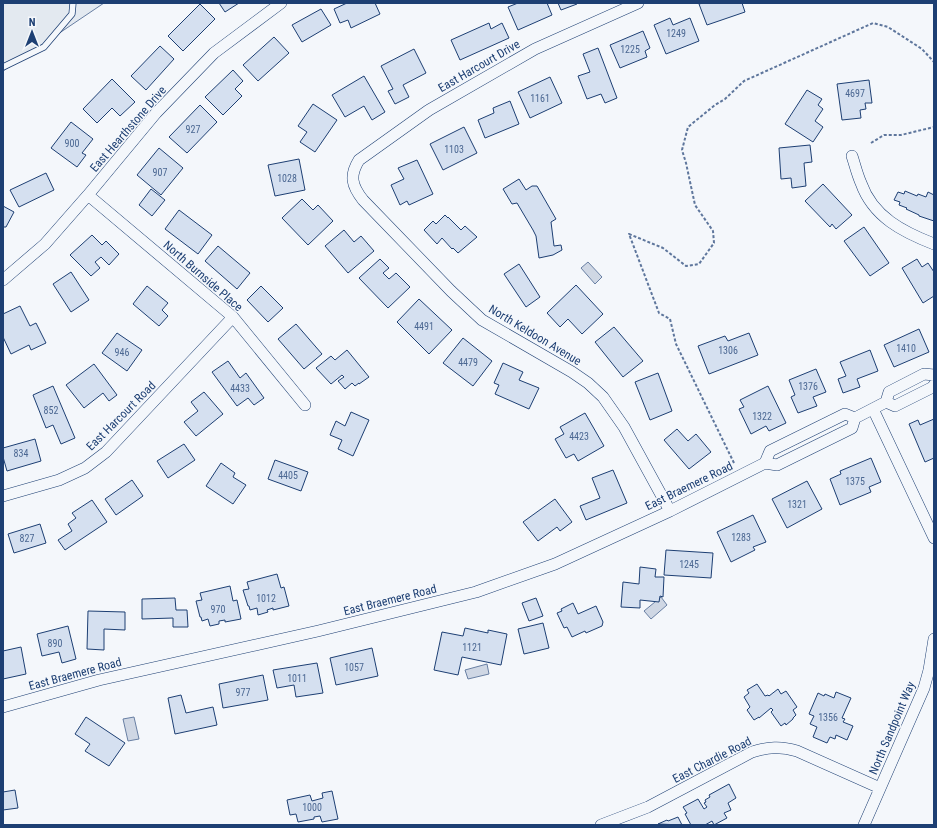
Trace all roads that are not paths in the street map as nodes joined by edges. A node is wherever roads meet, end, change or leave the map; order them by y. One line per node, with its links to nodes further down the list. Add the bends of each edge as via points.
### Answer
1 (73, 3): 4 (lane, via 72,14 44,47)
2 (281, 3): 7 (street, East Hearthstone Drive, via 214,53 156,114)
3 (638, 3): 6 (street, East Harcourt Drive, via 535,49 429,110 359,160)
4 (3, 67)
5 (852, 156): 8 (street, via 861,184 880,213 897,228)
6 (352, 177): 19 (street, North Keldoon Avenue, via 355,190 363,200 482,320 572,372 603,397 624,427)
7 (88, 195): 9 (street, East Hearthstone Drive, via 45,244); 10 (street, North Burnside Place)
8 (934, 244)
9 (3, 280)
10 (233, 317): 14 (street, North Burnside Place); 18 (street, East Harcourt Road, via 106,452 86,468 59,480)
11 (934, 375): 13 (street, East Braemere Road, via 924,374 888,392)
12 (934, 384): 13 (street, East Braemere Road, via 933,387 895,406)
13 (886, 402): 15 (street, East Braemere Road)
14 (305, 405)
15 (873, 409): 16 (street, East Braemere Road); 20 (street)
16 (855, 418): 17 (street, East Braemere Road, via 852,428 777,465); 17 (street, East Braemere Road, via 845,414 770,451)
17 (765, 464): 19 (street, East Braemere Road)
18 (3, 496)
19 (670, 511): 22 (street, East Braemere Road, via 555,564 476,592 99,680)
20 (934, 538)
21 (934, 639): 23 (street, North Sandpoint Way, via 930,670 924,688)
22 (3, 707)
23 (880, 788): 24 (street, East Chardie Road, via 797,751 776,747 752,752 648,807); 25 (street, North Sandpoint Way)
24 (601, 825)
25 (864, 825)

